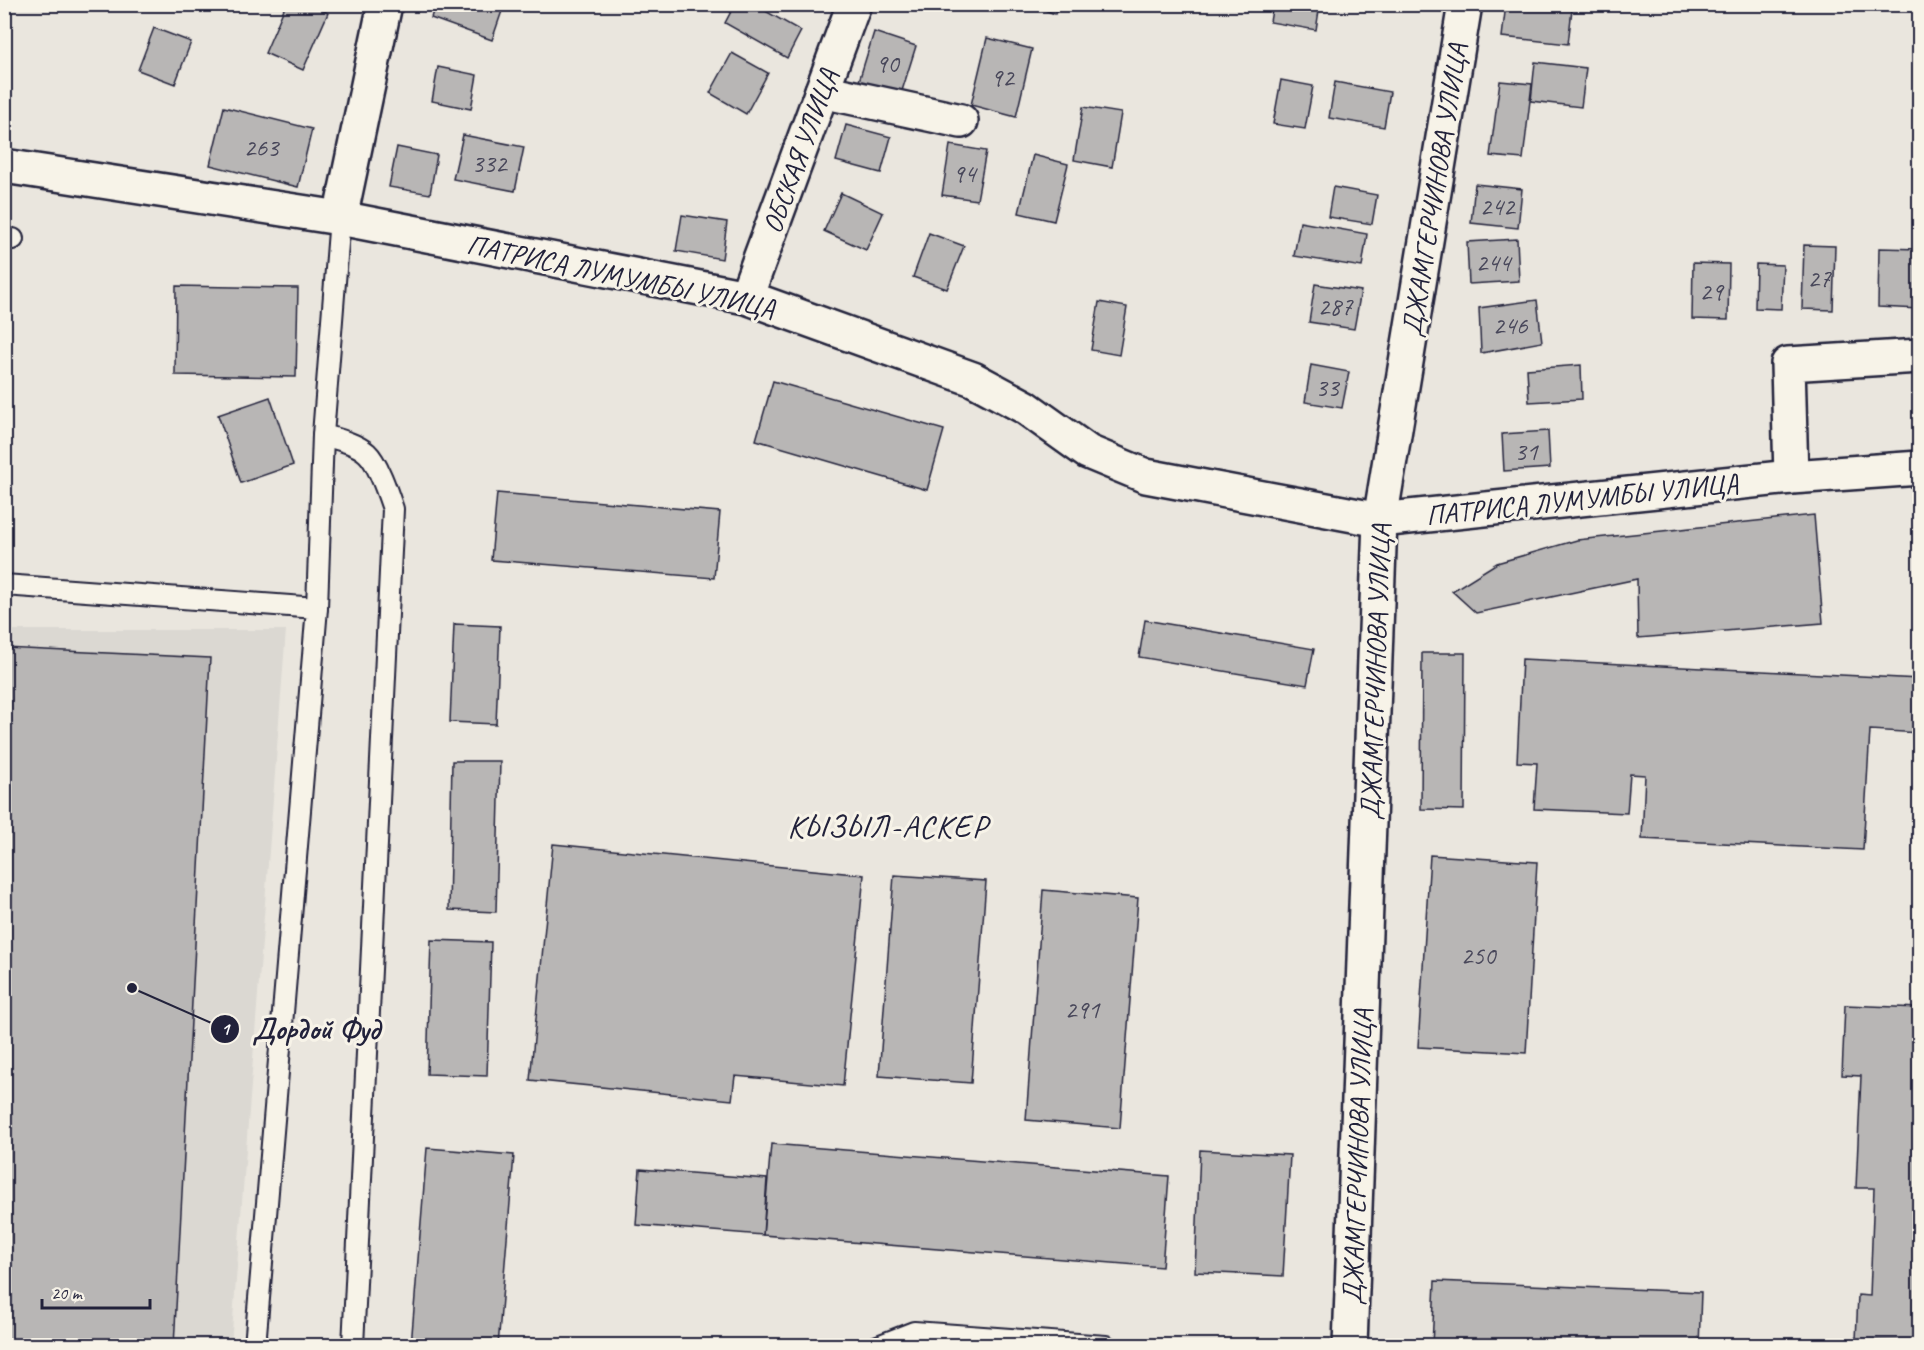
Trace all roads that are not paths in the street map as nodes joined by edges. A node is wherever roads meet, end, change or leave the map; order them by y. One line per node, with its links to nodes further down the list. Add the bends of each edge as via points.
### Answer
1 (385, 4): 7 (street)
2 (854, 4): 4 (street, ОБСКАЯ УЛИЦА)
3 (1465, 4): 13 (street, ДЖАМГЕРЧИНОВА УЛИЦА)
4 (822, 91): 5 (street); 8 (street, ОБСКАЯ УЛИЦА)
5 (961, 121)
6 (4, 166): 7 (street, ПАТРИСА ЛУМУМБЫ УЛИЦА)
7 (340, 218): 8 (street, ПАТРИСА ЛУМУМБЫ УЛИЦА); 10 (lane)
8 (746, 297): 13 (street, ПАТРИСА ЛУМУМБЫ УЛИЦА, via 973,379 1026,407 1088,452 1146,476)
9 (1920, 356): 12 (street, via 1788,364)
10 (323, 435): 15 (lane); 17 (lane, via 368,453 393,509)
11 (1920, 468): 12 (street, ПАТРИСА ЛУМУМБЫ УЛИЦА)
12 (1791, 477): 13 (street, ПАТРИСА ЛУМУМБЫ УЛИЦА)
13 (1380, 520): 20 (street, ДЖАМГЕРЧИНОВА УЛИЦА)
14 (4, 585): 15 (lane)
15 (317, 608): 16 (lane)
16 (255, 1346)
17 (353, 1346)
18 (878, 1346): 19 (lane, via 914,1332)
19 (1106, 1346)
20 (1350, 1346)

